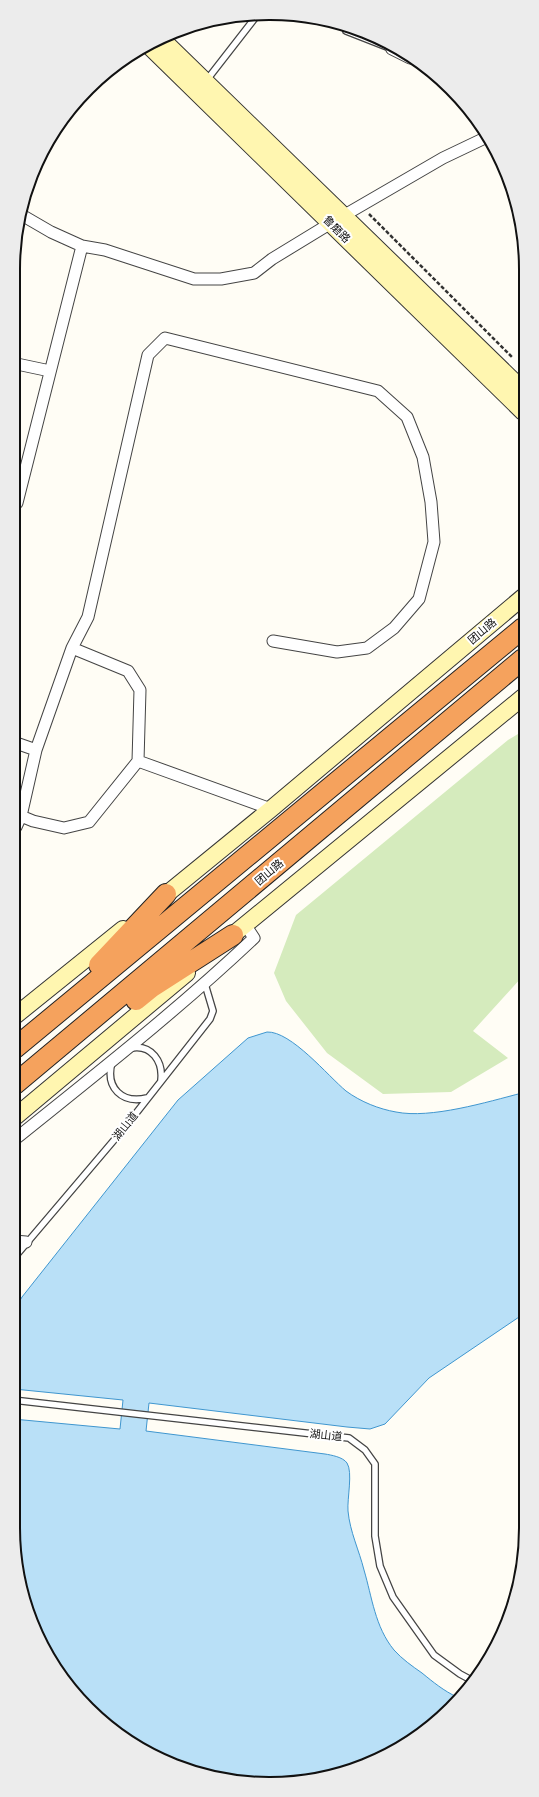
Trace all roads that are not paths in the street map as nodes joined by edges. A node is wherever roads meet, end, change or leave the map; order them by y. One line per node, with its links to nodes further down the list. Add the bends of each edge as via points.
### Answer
1 (253, 21): 4 (lane)
2 (166, 43): 4 (main road, 鲁磨路)
3 (153, 49): 4 (main road, 鲁磨路)
4 (201, 87): 7 (main road, 鲁磨路)
5 (482, 139): 7 (street, via 443,158)
6 (26, 217): 8 (street)
7 (337, 220): 8 (street, via 272,259 254,273 221,279 194,279 105,250); 11 (main road, 鲁磨路, via 366,237); 12 (main road, 鲁磨路)
8 (82, 246): 10 (street)
9 (20, 365): 10 (street)
10 (50, 371): 13 (street)
11 (519, 386)
12 (519, 407)
13 (20, 480)
14 (519, 600): 23 (main road, 团山路)
15 (519, 631): 29 (highway)
16 (273, 641): 17 (street, via 337,652 367,648 394,628 419,599 434,542 431,502 423,457 407,417 378,391 165,338 148,355 88,617)
17 (72, 648): 21 (street); 22 (street, via 128,671 140,690)
18 (519, 662): 32 (highway, 团山路)
19 (519, 700): 26 (main road)
20 (20, 744): 21 (street)
21 (36, 750): 24 (street)
22 (138, 761): 23 (street); 24 (street, via 89,822 64,828)
23 (271, 809): 25 (main road, 团山路)
24 (21, 816)
25 (166, 894): 28 (main road, 团山路); 29 (highway)
26 (240, 930): 27 (street, via 254,938); 32 (highway, via 152,987 61,1060); 37 (main road)
27 (205, 984): 31 (street); 35 (lane, 湖山道, via 212,1006 212,1016)
28 (20, 1012)
29 (32, 1034): 30 (highway)
30 (20, 1044)
31 (126, 1050): 33 (street); 35 (lane, via 141,1048 156,1056 162,1071)
32 (45, 1059): 34 (highway, 团山路)
33 (113, 1060): 36 (lane, via 110,1077 117,1092 131,1100); 38 (street)
34 (20, 1080)
35 (161, 1081): 36 (lane, 湖山道)
36 (147, 1098): 40 (lane, 湖山道)
37 (20, 1113)
38 (20, 1135)
39 (20, 1242): 40 (street)
40 (26, 1242): 41 (lane, 湖山道)
41 (20, 1250)
42 (20, 1401): 43 (lane, 湖山道, via 349,1438 365,1450 375,1464 375,1536 380,1566 393,1597 434,1655)
43 (468, 1678)

